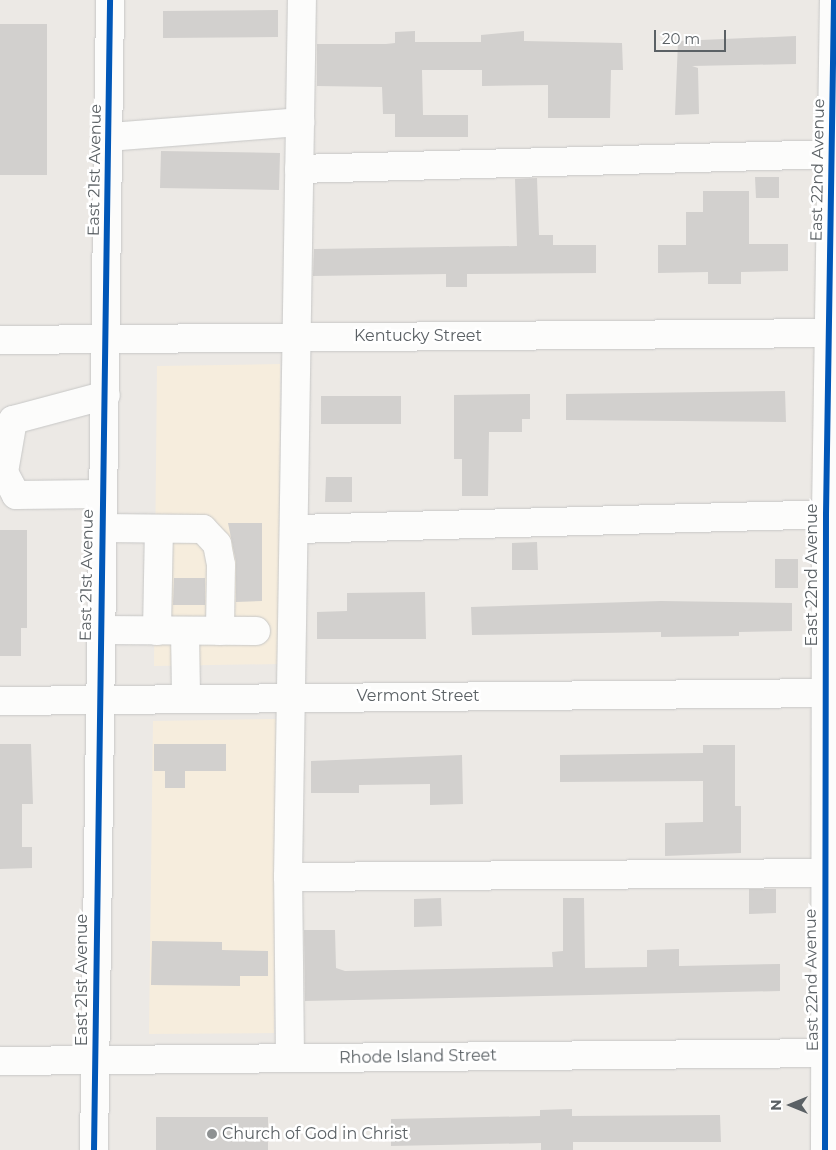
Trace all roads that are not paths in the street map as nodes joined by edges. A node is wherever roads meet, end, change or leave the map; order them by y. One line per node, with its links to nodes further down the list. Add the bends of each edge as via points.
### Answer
1 (110, 0): 5 (street, East 21st Avenue)
2 (302, 0): 4 (street)
3 (834, 0): 6 (street, East 22nd Avenue)
4 (300, 122): 5 (street); 7 (street)
5 (108, 137): 10 (street, East 21st Avenue)
6 (834, 154): 7 (street); 8 (street, East 22nd Avenue)
7 (300, 169): 9 (street)
8 (832, 333): 9 (street, Kentucky Street); 15 (street, East 22nd Avenue)
9 (298, 336): 10 (street, Kentucky Street); 18 (street)
10 (106, 339): 11 (street, Kentucky Street); 12 (street, East 21st Avenue)
11 (0, 340)
12 (106, 395): 13 (street, East 21st Avenue); 14 (street, via 13,420 4,472)
13 (102, 494): 14 (street); 16 (street, East 21st Avenue)
14 (8, 499)
15 (831, 514): 18 (street); 24 (street, East 22nd Avenue)
16 (101, 528): 17 (street); 19 (street, East 21st Avenue)
17 (159, 528): 20 (street); 22 (street, via 203,529 217,544)
18 (297, 528): 25 (street)
19 (100, 630): 20 (street); 28 (street, East 21st Avenue)
20 (157, 630): 21 (street)
21 (185, 630): 22 (street); 26 (street)
22 (220, 631): 23 (street)
23 (256, 631)
24 (831, 693): 25 (street, Vermont Street); 29 (street, East 22nd Avenue)
25 (291, 697): 26 (street, Vermont Street); 30 (street)
26 (186, 698): 28 (street, Vermont Street)
27 (0, 700): 28 (street, Vermont Street)
28 (98, 700): 33 (street, East 21st Avenue)
29 (830, 873): 30 (street); 31 (street, East 22nd Avenue)
30 (288, 877): 32 (street)
31 (831, 1053): 32 (street, Rhode Island Street); 36 (street, East 22nd Avenue)
32 (290, 1058): 33 (street, Rhode Island Street)
33 (95, 1060): 34 (street, Rhode Island Street); 35 (street, East 21st Avenue)
34 (0, 1061)
35 (94, 1150)
36 (825, 1150)

